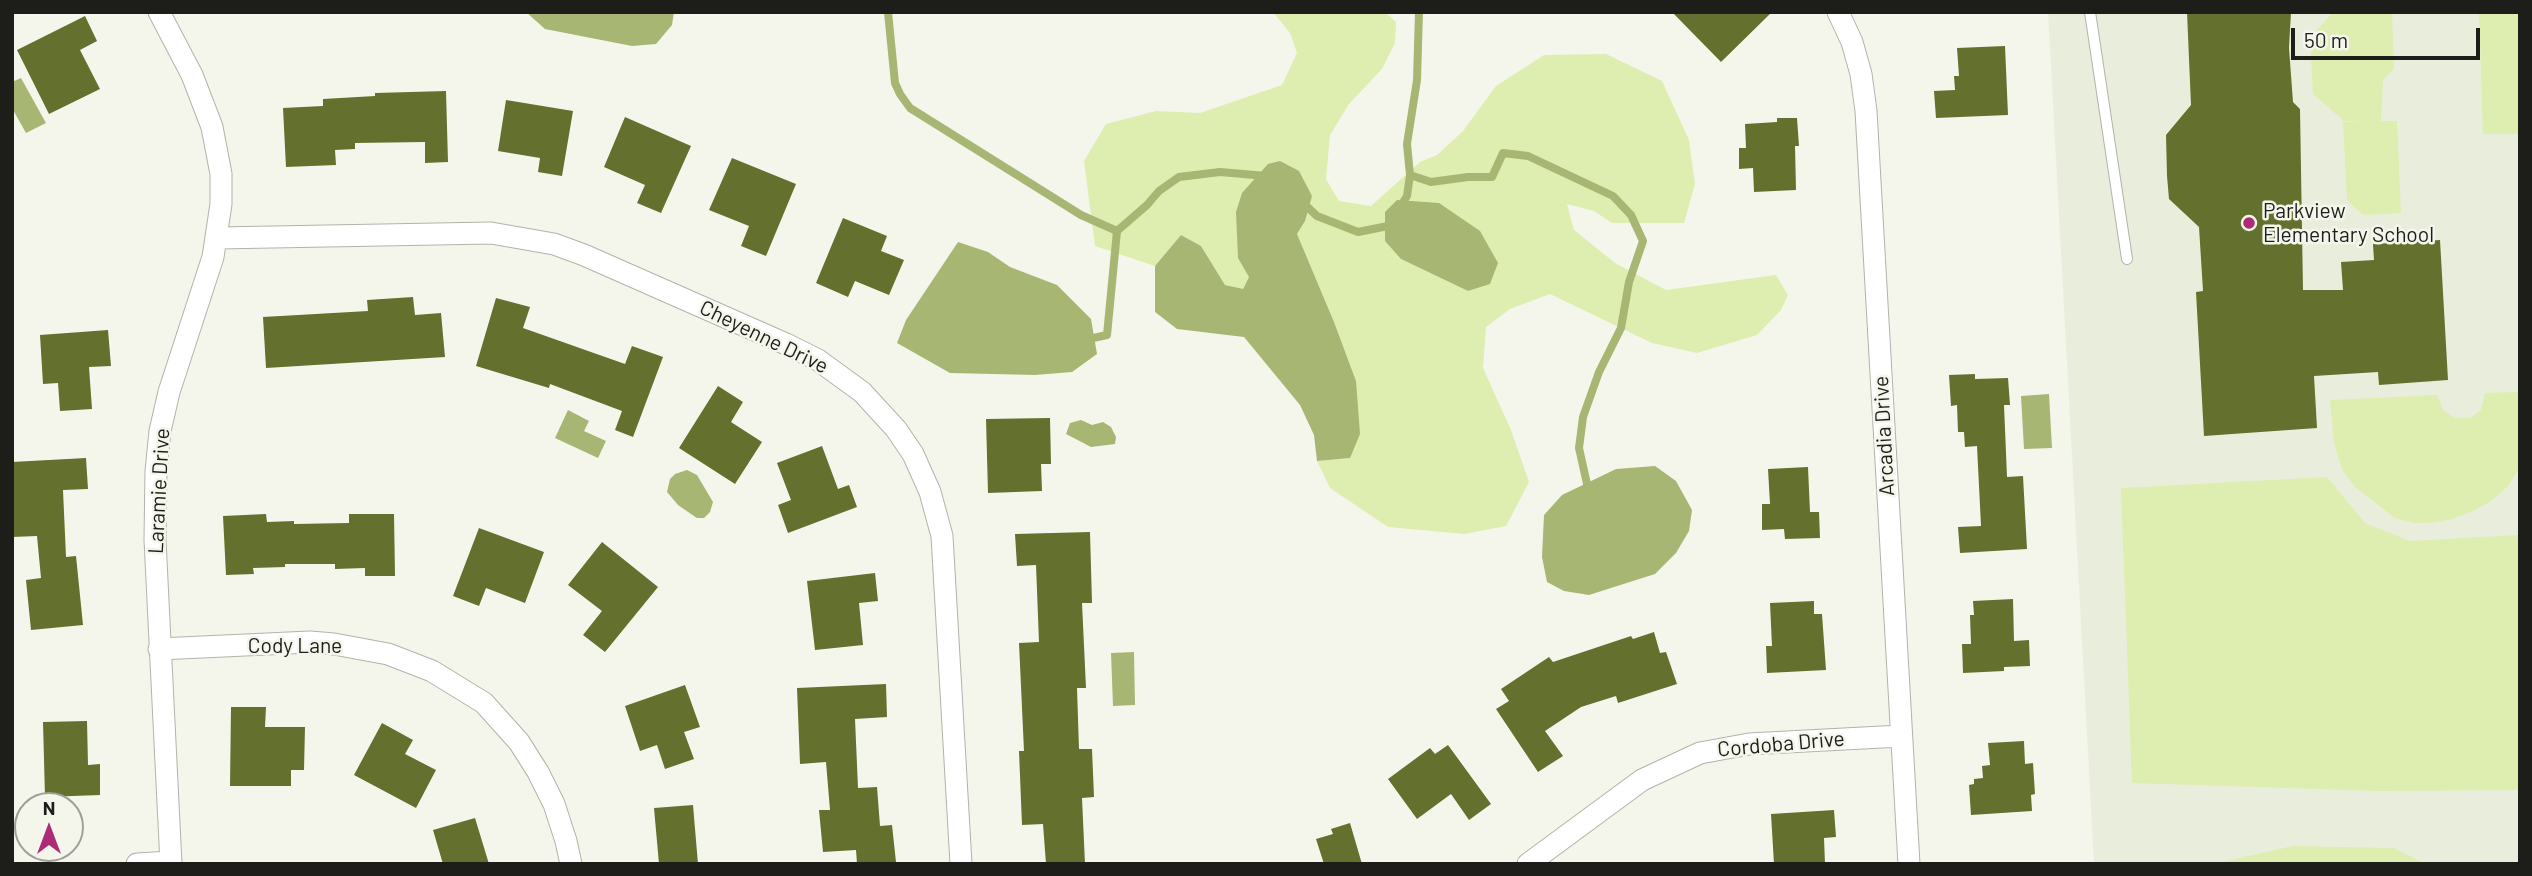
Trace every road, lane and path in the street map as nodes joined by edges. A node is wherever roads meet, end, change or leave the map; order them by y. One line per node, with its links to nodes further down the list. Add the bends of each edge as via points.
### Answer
1 (159, 12): 4 (street, Laramie Drive, via 192,75 212,127 220,174)
2 (1838, 12): 7 (street, Arcadia Drive, via 1852,42 1866,111)
3 (2090, 12): 5 (lane)
4 (218, 238): 6 (street, Laramie Drive, via 160,431 155,540); 11 (street, Cheyenne Drive, via 491,233 544,242 584,255 786,344 818,360 862,392 913,454 942,536)
5 (2127, 259)
6 (159, 649): 8 (street, Laramie Drive); 10 (street, Cody Lane, via 334,643 388,654 432,671 484,703 519,742 554,804)
7 (1901, 736): 12 (street, Cordoba Drive, via 1749,744 1700,753 1642,780); 13 (street, Arcadia Drive)
8 (171, 863): 9 (street)
9 (137, 864)
10 (571, 864)
11 (961, 864)
12 (1528, 864)
13 (1909, 864)

